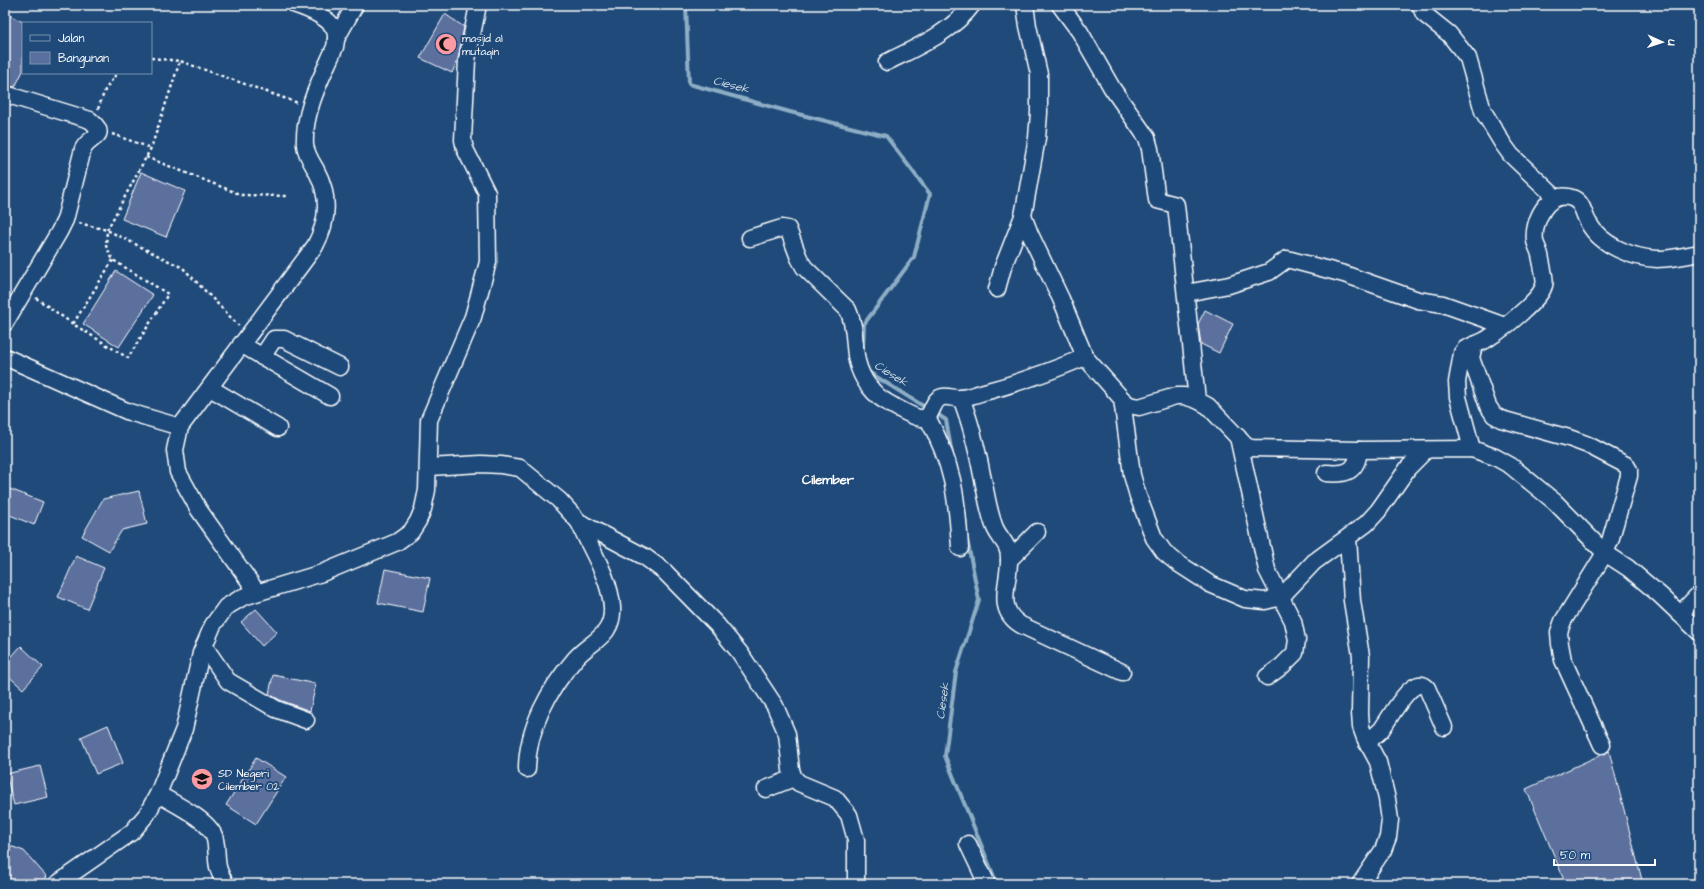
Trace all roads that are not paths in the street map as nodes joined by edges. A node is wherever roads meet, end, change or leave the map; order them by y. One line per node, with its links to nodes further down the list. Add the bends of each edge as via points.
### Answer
1 (296, 5): 8 (street, via 315,13 332,26)
2 (355, 5): 8 (street)
3 (478, 5): 37 (street, via 467,60 462,140 487,194 488,262 473,317 429,420)
4 (972, 5): 9 (street, via 945,30)
5 (1025, 5): 12 (street, via 1038,63 1040,106)
6 (1060, 5): 16 (street, via 1147,138 1156,200 1176,205)
7 (1420, 5): 11 (street, via 1424,14 1449,34 1468,58 1483,111 1503,144)
8 (336, 39): 19 (street, via 310,107 305,146 327,196 322,229 315,246)
9 (887, 62)
10 (5, 94): 17 (street, via 95,121 98,136 86,143 83,149 64,220 51,247)
11 (1556, 198): 14 (street, via 1571,197 1577,201 1596,235 1629,253 1656,259); 18 (street, via 1547,203 1535,233 1544,286 1540,294)
12 (1023, 216): 15 (street); 23 (street)
13 (750, 238): 30 (street, via 782,228 788,229 804,267 848,310 858,369 868,384 877,395 914,416)
14 (1699, 253)
15 (997, 288)
16 (1186, 293): 18 (street, via 1229,285 1269,272 1287,259 1344,274 1418,300 1443,304); 29 (street)
17 (5, 323)
18 (1506, 325): 20 (street)
19 (244, 339): 22 (street); 25 (street)
20 (1474, 345): 34 (street, via 1462,353 1457,382 1458,397); 43 (street, via 1471,358 1488,406 1494,415 1588,445 1626,465 1629,476)
21 (5, 357): 31 (street, via 129,412)
22 (262, 357): 24 (street, via 274,339 284,339); 26 (street)
23 (1085, 357): 27 (street, via 1002,387); 28 (street)
24 (340, 368)
25 (210, 388): 31 (street); 32 (street)
26 (330, 396)
27 (961, 398): 30 (street, via 944,397 936,400); 44 (street, via 977,447 989,509 996,529 1007,545)
28 (1122, 399): 29 (street, via 1129,405 1139,407 1176,396); 47 (street, via 1132,475 1154,538 1164,552 1201,578 1235,595 1265,601)
29 (1197, 400): 33 (street, via 1208,406)
30 (928, 416): 42 (street, via 951,472)
31 (180, 427): 45 (street, via 175,450 178,472 199,510)
32 (278, 428)
33 (1238, 437): 35 (street, via 1251,448); 47 (street, via 1267,570)
34 (1472, 449): 36 (street); 43 (street, via 1511,466 1555,502)
35 (1359, 450): 36 (street); 38 (street, via 1358,462 1351,470 1338,474)
36 (1426, 450): 41 (street, via 1408,468 1378,511)
37 (429, 467): 39 (street, via 481,464 520,468 559,500); 45 (street, via 421,515 414,528 402,539 322,573)
38 (1326, 473)
39 (578, 522): 57 (street, via 608,587 611,617 603,636 575,658 536,720 528,747); 58 (street, via 656,564 717,625 740,653 783,722)
40 (1037, 532): 44 (street)
41 (1348, 538): 47 (street, via 1314,562); 55 (street, via 1352,601 1361,656 1361,727)
42 (960, 548)
43 (1605, 553): 48 (street, via 1628,568); 56 (street, via 1563,621 1560,632 1562,660)
44 (1010, 560): 51 (street, via 1005,604 1008,613 1016,622)
45 (257, 592): 50 (street, via 240,598 226,607 213,625)
46 (1699, 594): 48 (street)
47 (1281, 597): 52 (street, via 1293,621 1297,648 1286,663)
48 (1680, 614): 49 (street)
49 (1699, 632)
50 (204, 646): 53 (street, via 228,681 276,709); 60 (street, via 188,718)
51 (1122, 672)
52 (1267, 677)
53 (306, 720)
54 (1444, 727): 55 (street, via 1427,688 1418,684 1408,691 1380,731)
55 (1367, 743): 66 (street, via 1378,762 1390,820 1383,850)
56 (1602, 745)
57 (527, 769)
58 (794, 778): 59 (street); 64 (street, via 835,798 849,815 856,840)
59 (766, 789)
60 (158, 794): 62 (street, via 147,814 132,832); 63 (street, via 210,827 215,839 218,869)
61 (968, 844): 65 (street)
62 (58, 884)
63 (226, 884)
64 (856, 884)
65 (987, 884)
66 (1360, 884)

